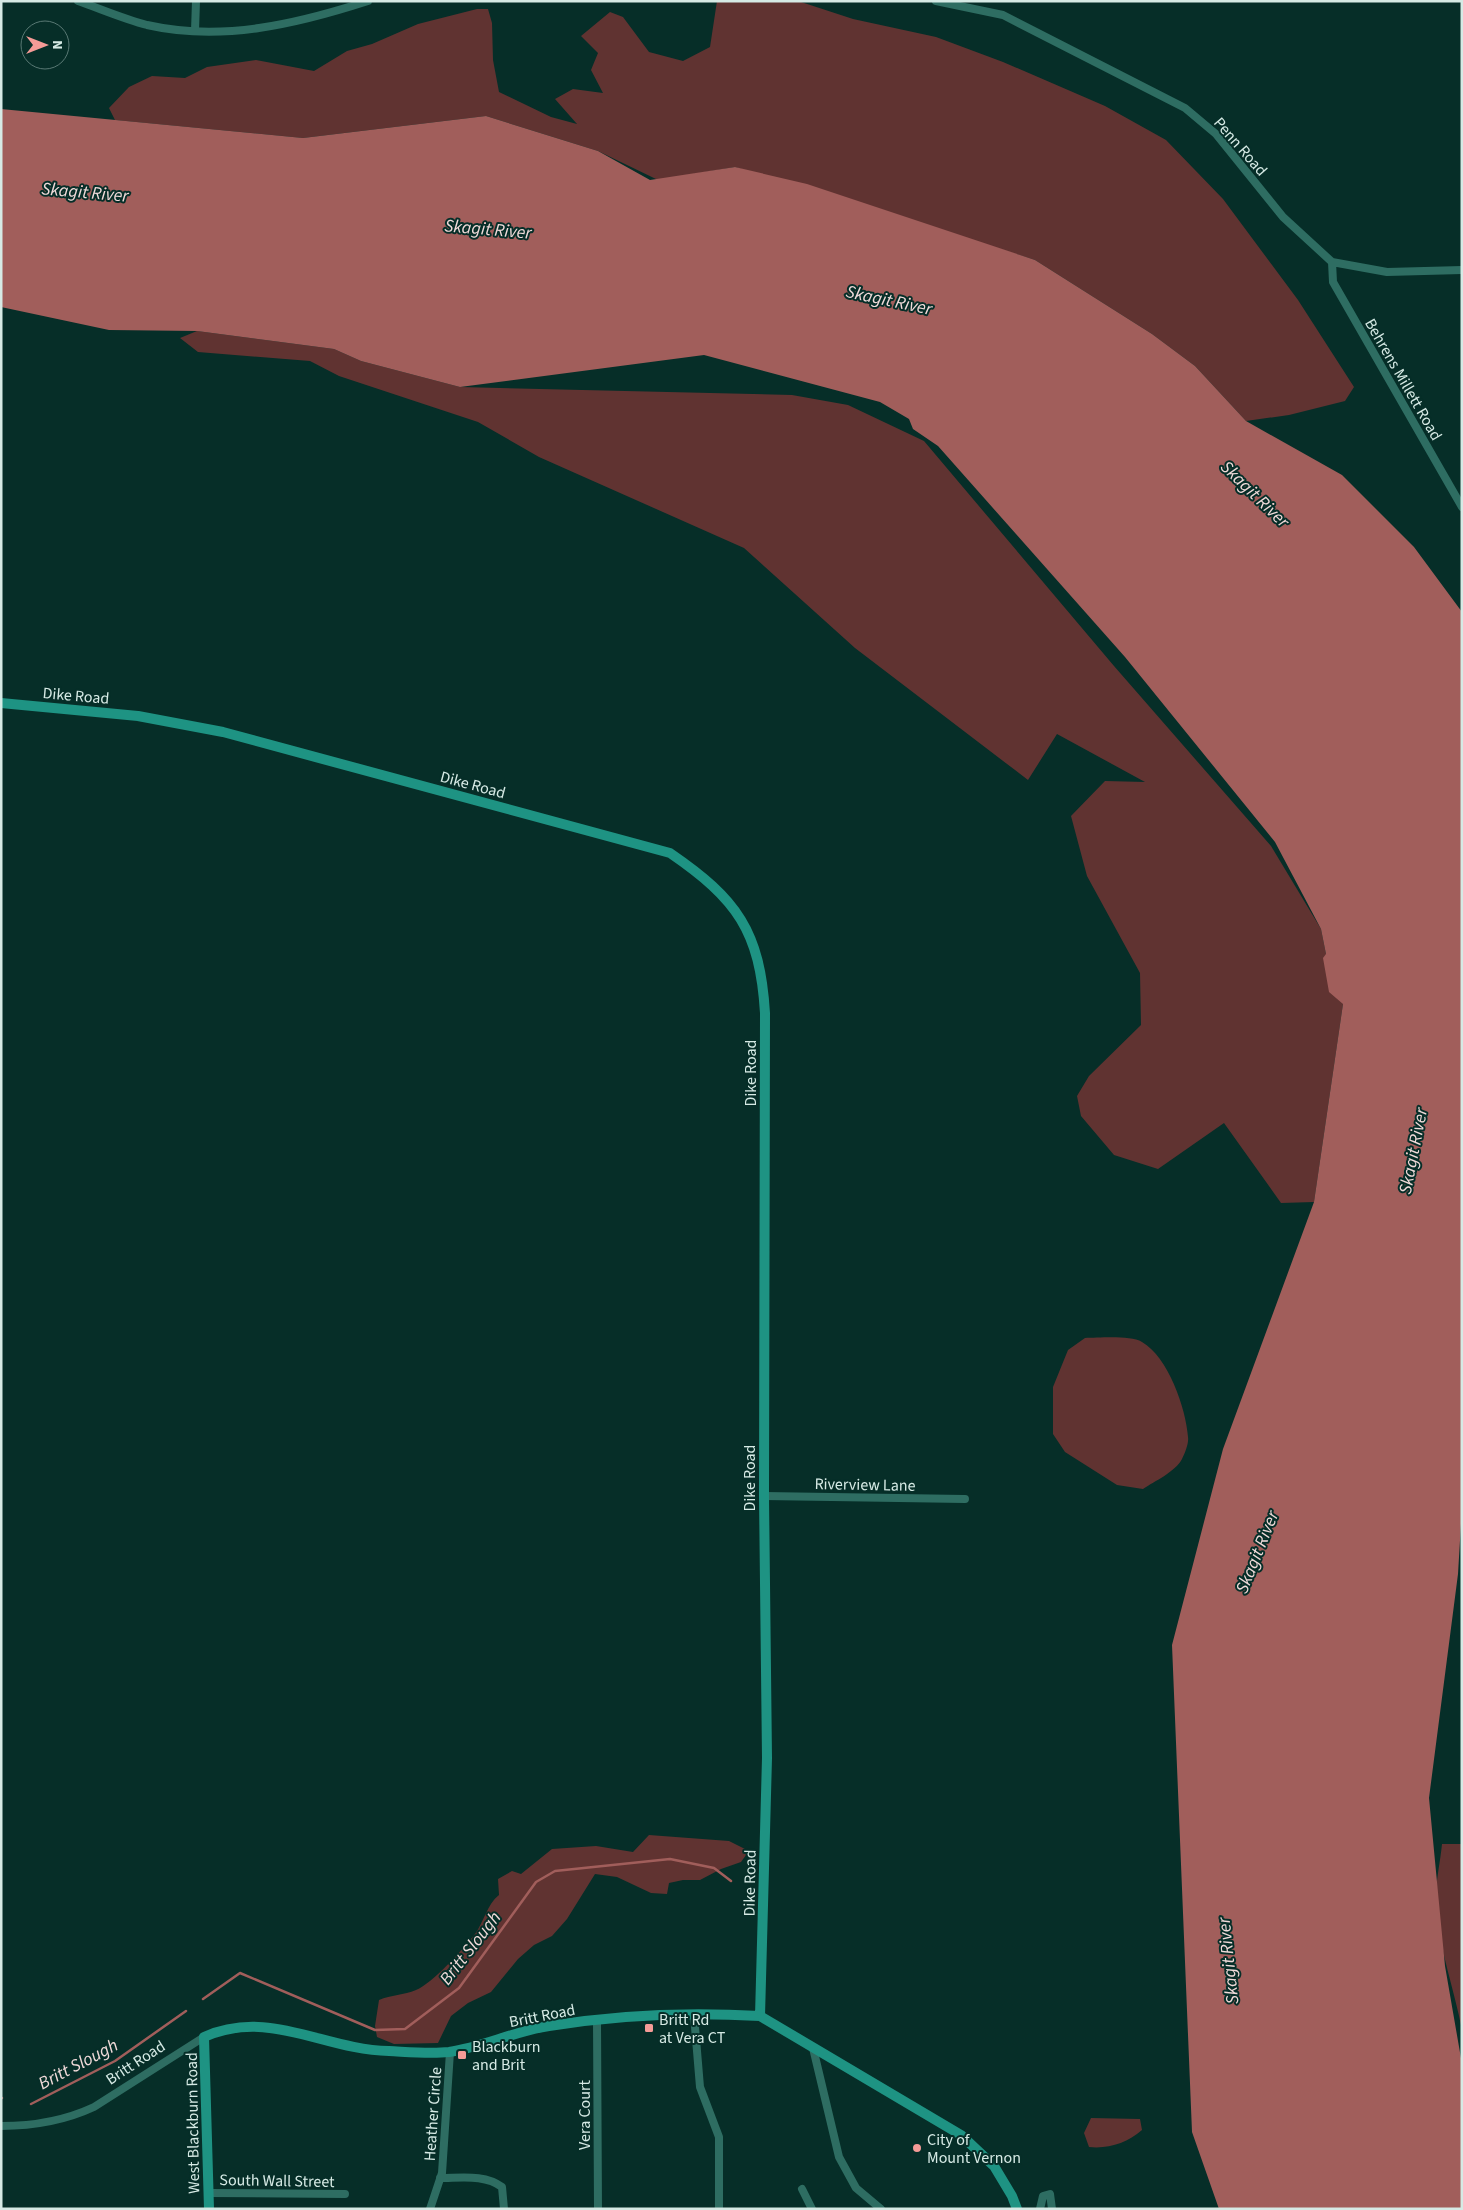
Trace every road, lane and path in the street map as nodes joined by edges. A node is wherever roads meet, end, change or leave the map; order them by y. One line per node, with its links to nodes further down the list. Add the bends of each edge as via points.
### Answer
1 (78, 1): 5 (street, via 147,25)
2 (196, 1): 5 (street)
3 (368, 1): 5 (street, via 324,16 246,32)
4 (936, 1): 6 (street, Penn Road, via 1003,15 1185,108 1216,134 1283,217)
5 (195, 31)
6 (1332, 262): 7 (street, via 1387,272); 8 (street, Behrens Millett Road, via 1333,282)
7 (1462, 270)
8 (1462, 507)
9 (1, 704): 10 (street, Dike Road, via 138,716 223,732 670,853 712,884 738,915 756,949 763,978)
10 (764, 1496): 11 (street, Riverview Lane); 13 (street, Dike Road, via 766,1758)
11 (965, 1500)
12 (694, 2015): 13 (street, Britt Road); 14 (street, Britt Road); 27 (street, via 700,2087 719,2137)
13 (760, 2016): 16 (street)
14 (597, 2020): 17 (street, Britt Road, via 547,2026); 26 (street, Vera Court)
15 (204, 2037): 17 (street, Britt Road, via 222,2028 272,2026 385,2051); 18 (street, Britt Road, via 79,2114 56,2122); 21 (street, West Blackburn Road)
16 (813, 2048): 29 (street, via 839,2157 856,2188); 30 (street, via 961,2135 994,2166)
17 (450, 2052): 19 (street, Heather Circle)
18 (1, 2126)
19 (440, 2178): 24 (street, Heather Circle); 25 (street, Heather Circle, via 494,2181 502,2187)
20 (802, 2189): 28 (street)
21 (209, 2193): 22 (street, South Wall Street); 23 (street, West Blackburn Road)
22 (345, 2194)
23 (209, 2209)
24 (430, 2209)
25 (504, 2209)
26 (598, 2209)
27 (719, 2209)
28 (812, 2209)
29 (881, 2209)
30 (1017, 2209)
31 (1040, 2209): 32 (street, via 1043,2196 1050,2194)
32 (1052, 2209)

